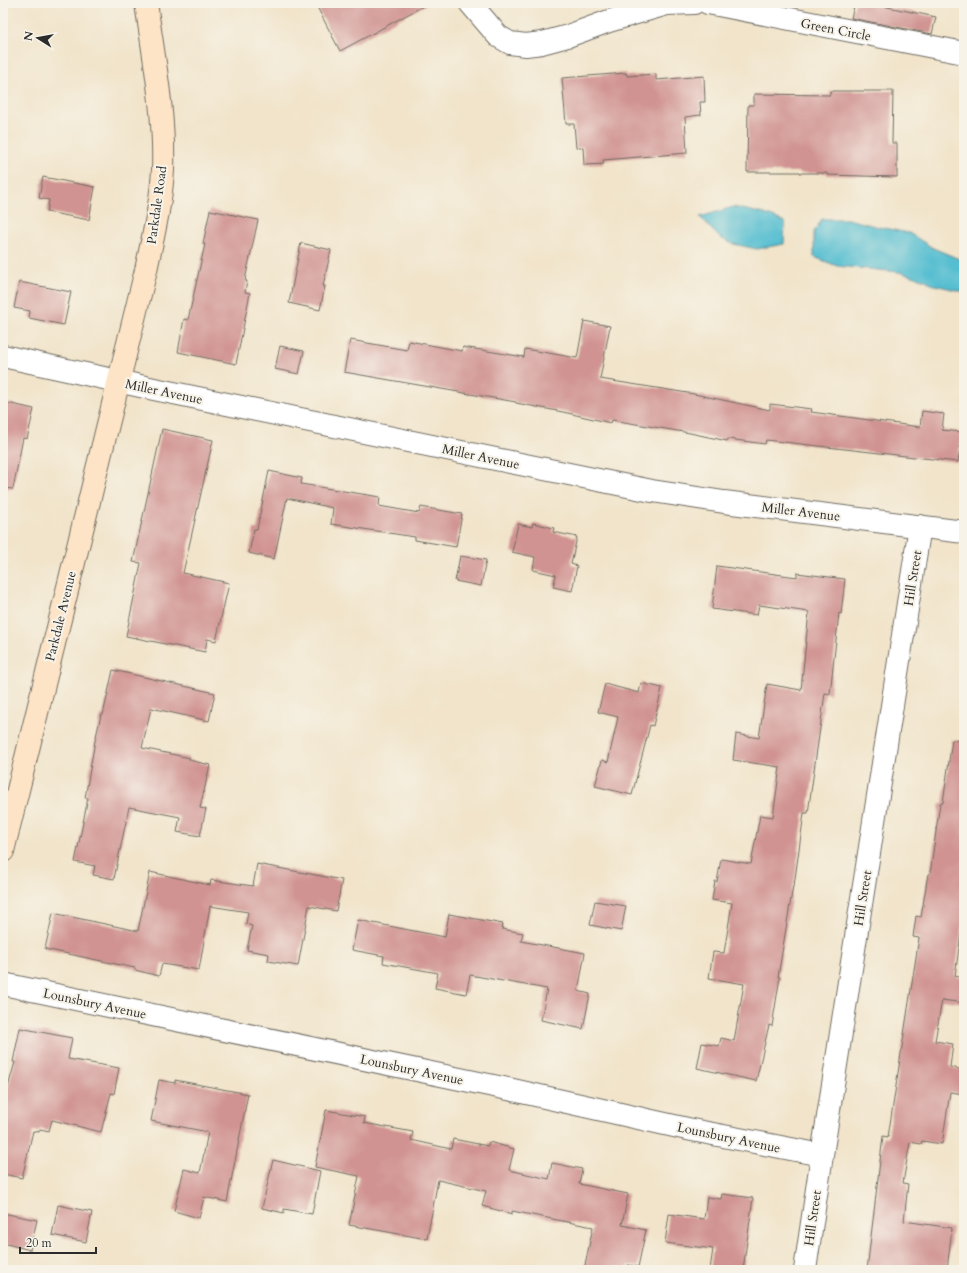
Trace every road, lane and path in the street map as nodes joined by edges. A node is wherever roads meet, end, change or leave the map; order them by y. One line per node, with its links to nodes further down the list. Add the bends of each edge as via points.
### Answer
1 (146, 3): 7 (main road, Parkdale Road, via 162,115 163,171 155,229)
2 (470, 3): 3 (street, via 498,36 510,42 526,45 568,36 667,4)
3 (694, 3)
4 (708, 3): 5 (street, Green Circle)
5 (964, 53)
6 (3, 356): 7 (street, Miller Avenue)
7 (118, 381): 8 (street, Miller Avenue, via 652,491); 10 (main road, Parkdale Avenue)
8 (920, 526): 9 (street, Miller Avenue); 13 (street, Hill Street)
9 (964, 532)
10 (8, 807): 11 (main road, Parkdale Avenue)
11 (3, 851)
12 (3, 984): 13 (street, Lounsbury Avenue)
13 (822, 1155): 14 (street, Hill Street)
14 (805, 1270)

